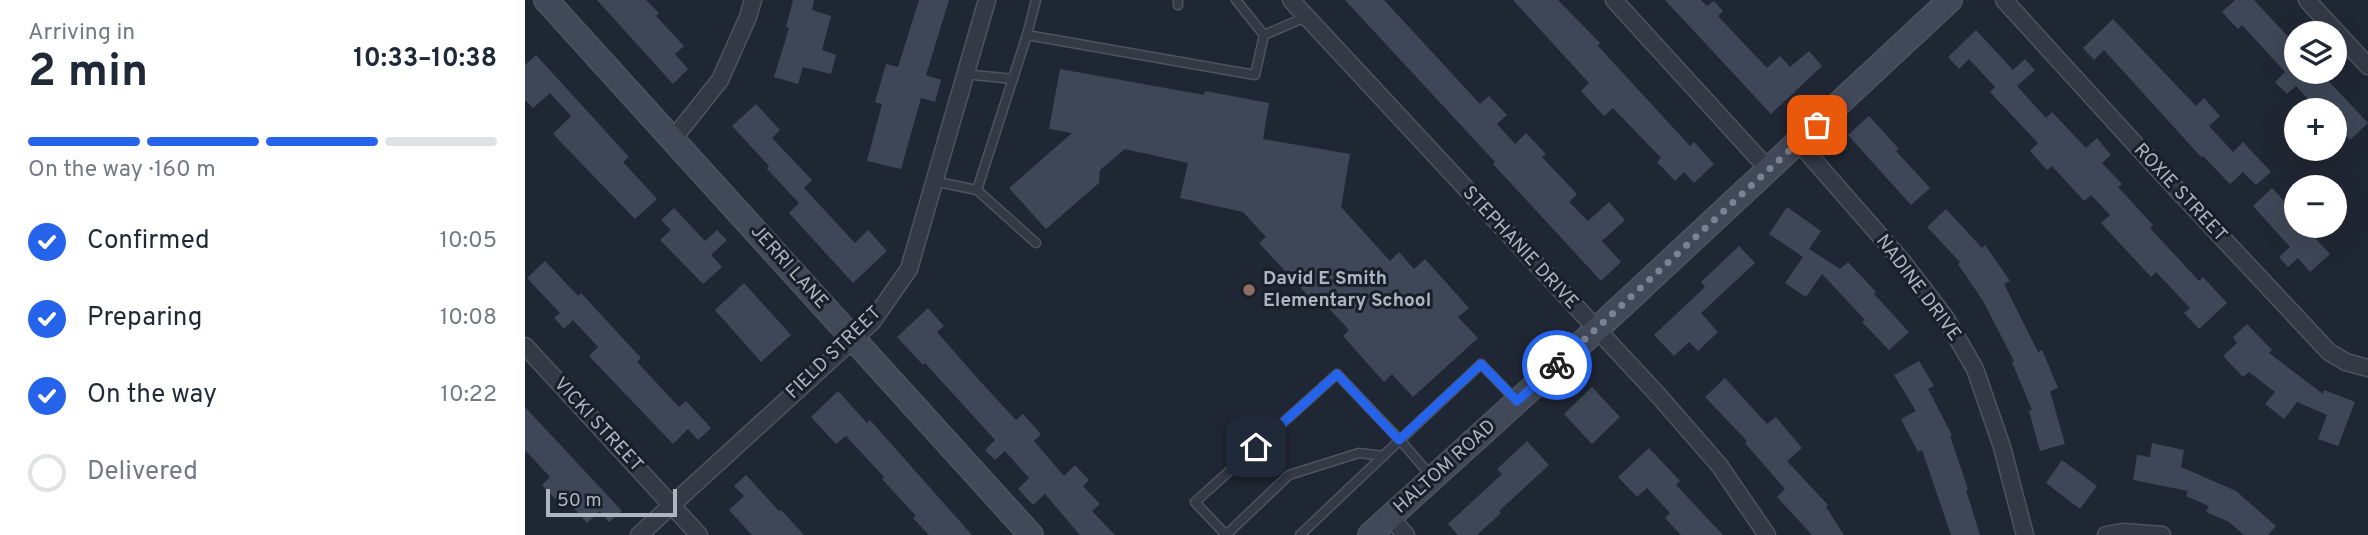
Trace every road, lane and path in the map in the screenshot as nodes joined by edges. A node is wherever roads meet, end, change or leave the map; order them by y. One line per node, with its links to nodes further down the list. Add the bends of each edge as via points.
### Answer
1 (546, 0): 17 (main road, JERRI LANE)
2 (753, 0): 17 (street, via 720,80)
3 (987, 0): 15 (street, FIELD STREET)
4 (1036, 0): 12 (lane)
5 (1236, 0): 13 (lane)
6 (1291, 0): 11 (street, STEPHANIE DRIVE)
7 (1614, 0): 19 (street)
8 (1950, 0): 18 (main road, HALTOM ROAD)
9 (2004, 0): 26 (street, ROXIE STREET, via 2329,352)
10 (2307, 0): 14 (street)
11 (1306, 17): 13 (lane); 23 (street, STEPHANIE DRIVE)
12 (1027, 35): 13 (lane, via 1255,75); 16 (lane)
13 (1265, 35)
14 (2368, 66)
15 (964, 74): 16 (lane); 20 (street, FIELD STREET)
16 (1013, 79): 21 (lane)
17 (673, 139): 24 (main road, JERRI LANE)
18 (1798, 142): 19 (main road, HALTOM ROAD); 41 (street, NADINE DRIVE, via 1945,317 1975,369)
19 (1769, 170): 23 (main road, HALTOM ROAD)
20 (933, 181): 21 (lane); 24 (street, FIELD STREET, via 909,268 872,322)
21 (977, 190): 22 (lane)
22 (1036, 243)
23 (1597, 329): 27 (main road, HALTOM ROAD); 40 (street, STEPHANIE DRIVE, via 1719,465)
24 (853, 338): 31 (street, FIELD STREET); 35 (main road, JERRI LANE)
25 (525, 346): 31 (street, VICKI STREET)
26 (2368, 368)
27 (1517, 401): 28 (lane, via 1481,364); 30 (main road, HALTOM ROAD)
28 (1399, 440): 29 (lane); 30 (lane); 36 (lane, via 1337,374 1195,502)
29 (1384, 456): 36 (lane, via 1359,453 1289,475); 37 (lane)
30 (1433, 478): 32 (main road, HALTOM ROAD)
31 (671, 504): 33 (street, FIELD STREET); 34 (street, VICKI STREET)
32 (1389, 517): 38 (main road, HALTOM ROAD); 39 (street)
33 (639, 535)
34 (699, 535)
35 (1031, 535)
36 (1226, 535)
37 (1300, 535)
38 (1370, 535)
39 (1406, 535)
40 (1767, 535)
41 (2025, 535)
42 (2106, 535): 43 (street)
43 (2162, 535)

